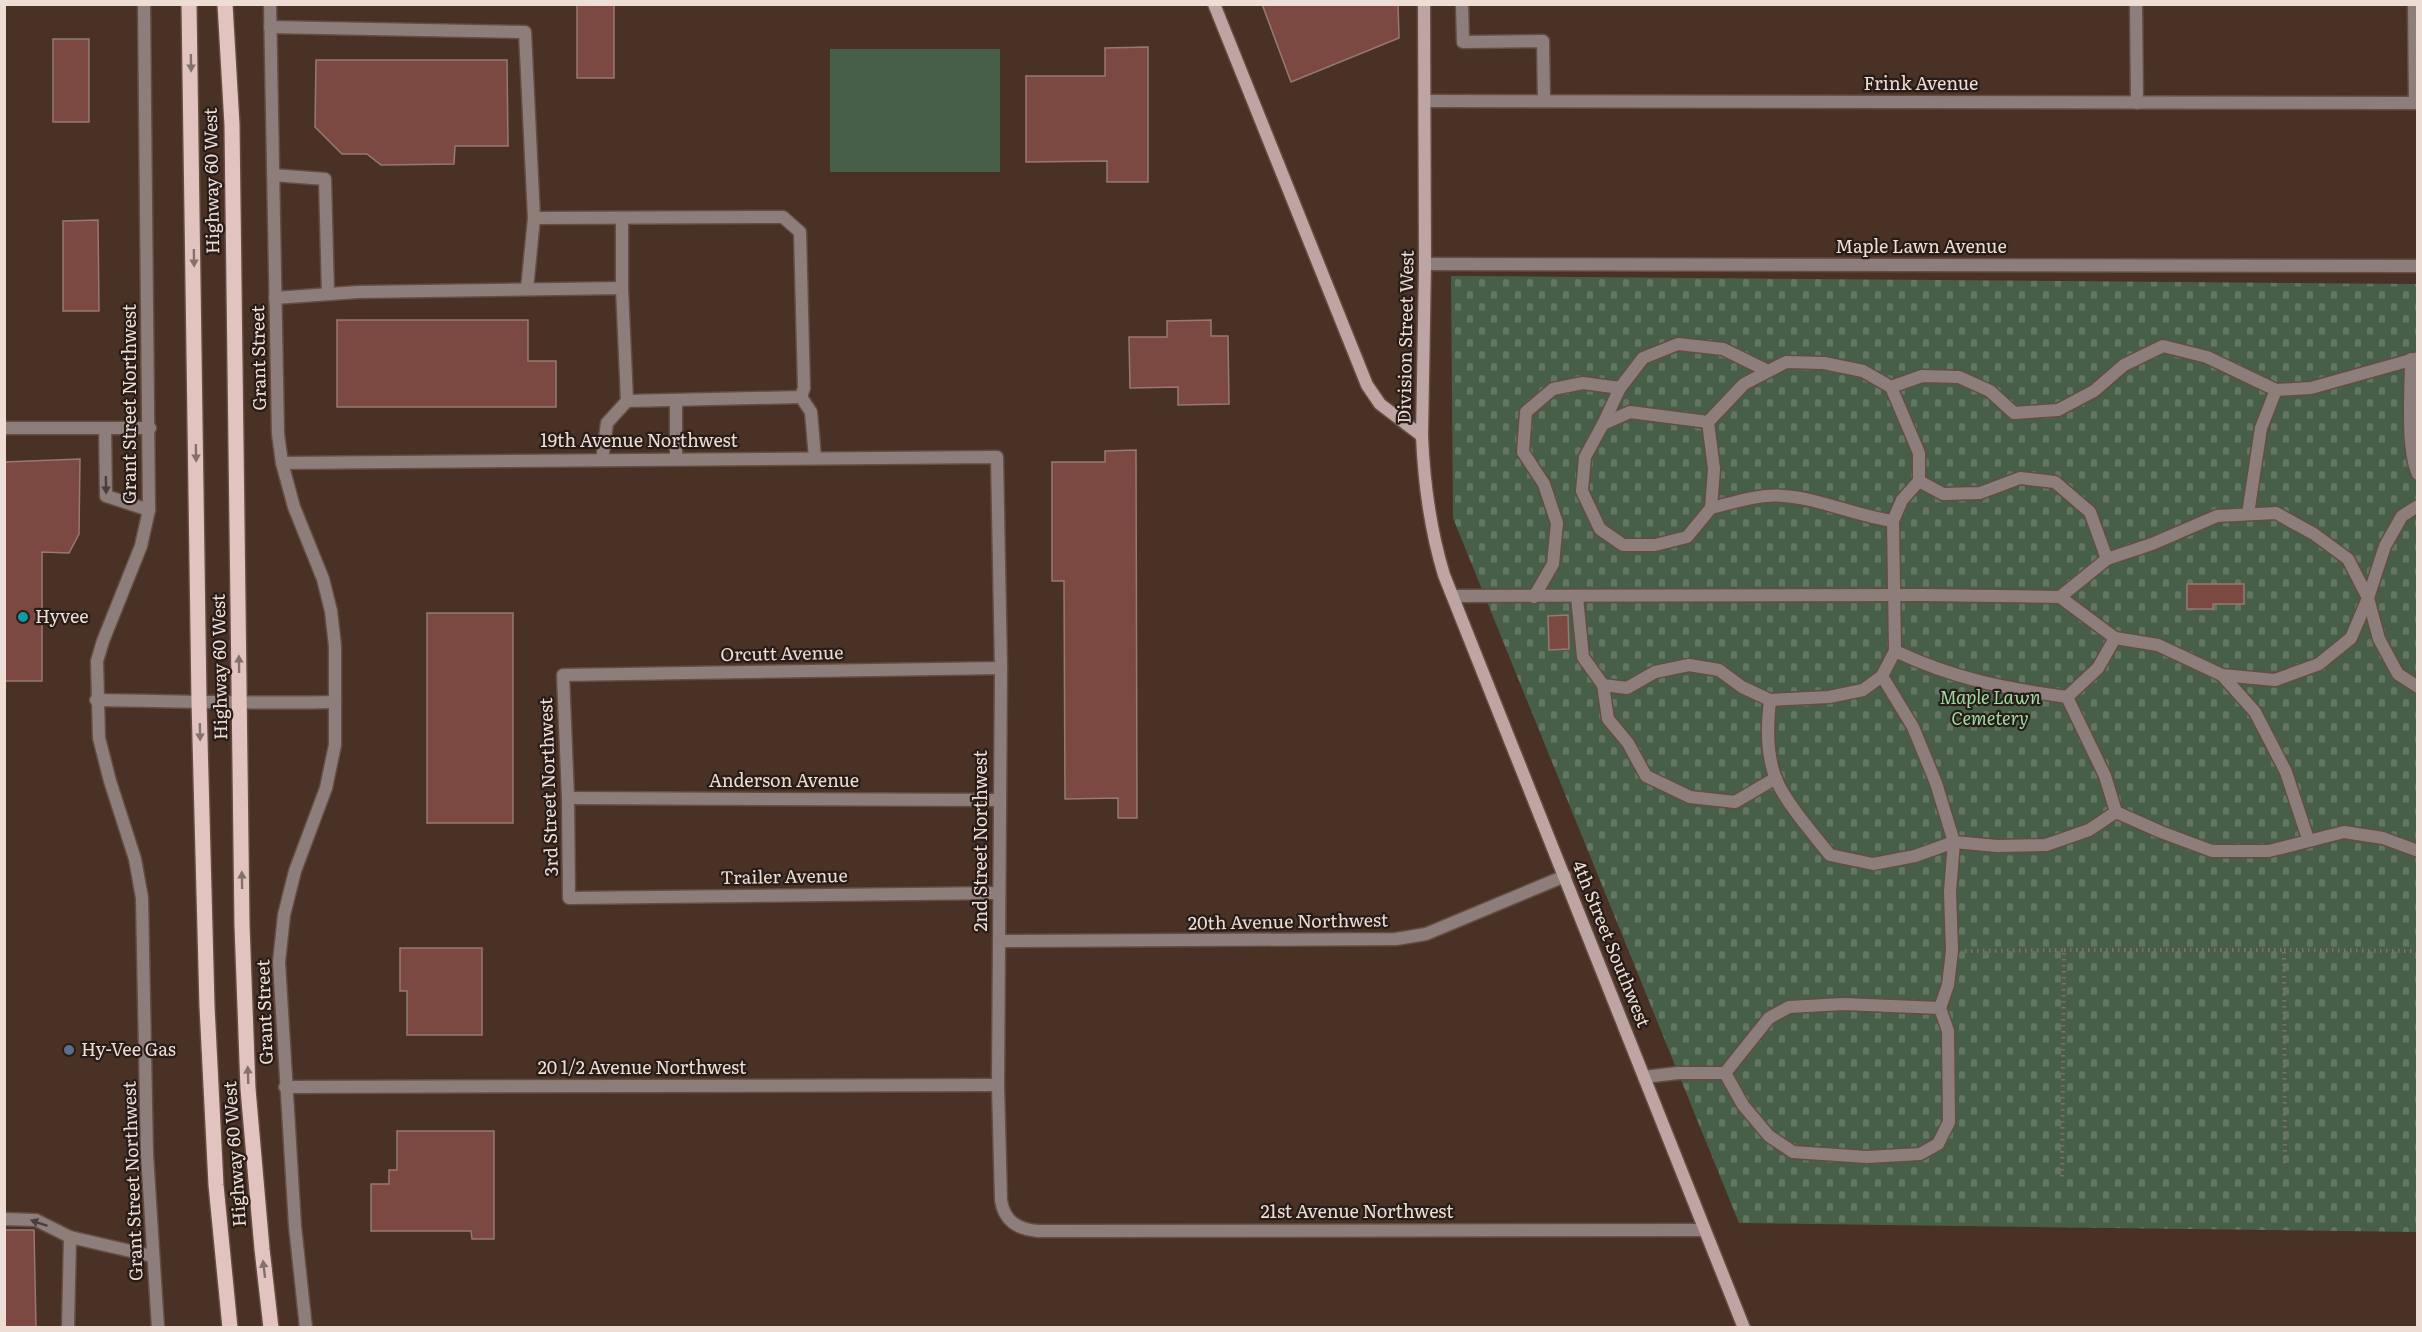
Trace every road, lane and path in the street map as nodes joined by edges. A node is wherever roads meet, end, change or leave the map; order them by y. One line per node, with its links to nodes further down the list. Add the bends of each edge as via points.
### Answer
1 (144, 4): 36 (street, Grant Street Northwest)
2 (189, 4): 68 (main road, Highway 60 West, one-way to 68)
3 (225, 4): 70 (main road, Highway 60 West, one-way to 3, via 232,125)
4 (270, 4): 10 (street, Grant Street)
5 (1214, 4): 37 (street, Division Street West, via 1367,385 1380,404)
6 (1424, 4): 11 (street, Division Street West)
7 (1462, 4): 12 (street, via 1462,42 1543,41)
8 (2136, 4): 13 (street)
9 (2414, 4): 14 (street)
10 (270, 27): 15 (street, Grant Street); 16 (street, via 525,32)
11 (1425, 101): 12 (street, Frink Avenue); 18 (street, Division Street West)
12 (1544, 101): 13 (street, Frink Avenue)
13 (2137, 103): 14 (street, Frink Avenue)
14 (2416, 103)
15 (273, 175): 22 (street, via 325,179); 23 (street, Grant Street)
16 (534, 218): 17 (street); 21 (street)
17 (622, 218): 20 (street); 29 (street, via 783,217 800,232 804,388)
18 (1425, 264): 19 (street, Maple Lawn Avenue); 37 (street, Division Street West)
19 (2418, 266)
20 (622, 288): 21 (street); 31 (street)
21 (527, 289): 22 (street)
22 (328, 294): 23 (street)
23 (275, 298): 42 (street, Grant Street)
24 (2414, 358): 28 (street, via 2311,388); 43 (street, via 2411,431)
25 (1768, 372): 26 (street, via 1786,363 1824,363 1863,372); 27 (street, via 1723,349 1678,344 1643,358); 32 (street, via 1744,384)
26 (1891, 387): 28 (street, via 1922,376 1959,377 1990,391 2014,413 2058,410 2094,391 2124,365 2163,346 2207,357); 44 (street, via 1918,453)
27 (1620, 388): 33 (street); 53 (street, via 1583,383 1553,389 1526,412 1523,452 1544,484 1557,523 1553,564)
28 (2276, 390): 48 (street, via 2261,428)
29 (801, 397): 30 (street); 39 (street, via 811,412)
30 (676, 400): 31 (street); 40 (street)
31 (627, 401): 41 (street, via 607,423)
32 (1708, 422): 33 (street, via 1630,412); 46 (street, via 1714,469)
33 (1603, 424): 46 (street, via 1585,457 1582,491 1600,529 1623,546 1655,545 1687,537)
34 (4, 428): 35 (street)
35 (105, 428): 36 (street); 47 (street, one-way to 47, via 106,496)
36 (150, 428): 47 (street, Grant Street Northwest)
37 (1422, 436): 52 (street, 4th Street Southwest, via 1433,537)
38 (997, 457): 39 (street, 19th Avenue Northwest); 59 (street, 2nd Street Northwest)
39 (815, 458): 40 (street, 19th Avenue Northwest)
40 (676, 459): 41 (street, 19th Avenue Northwest)
41 (602, 460): 42 (street, 19th Avenue Northwest)
42 (282, 463): 69 (street, Grant Street, via 331,611)
43 (2418, 474)
44 (1919, 481): 49 (street, via 1902,500); 50 (street, via 1943,494 1980,493 2020,477 2055,482 2090,512)
45 (2418, 506): 56 (street, via 2402,516 2385,546)
46 (1711, 508): 49 (street, via 1782,495)
47 (149, 510): 66 (street, Grant Street Northwest, via 141,546 97,662)
48 (2248, 514): 50 (street, via 2217,516); 56 (street, via 2276,513 2314,534 2348,559)
49 (1893, 521): 51 (street)
50 (2107, 559): 55 (street)
51 (1893, 595): 54 (street); 55 (street); 58 (street)
52 (1453, 596): 53 (street); 78 (street, 4th Street Southwest)
53 (1534, 597): 54 (street)
54 (1577, 597): 63 (street, via 1584,657)
55 (2060, 597): 57 (street)
56 (2368, 598): 61 (street, via 2351,638 2319,664 2275,680); 64 (street, via 2379,639 2398,674)
57 (2115, 638): 61 (street, via 2158,645); 65 (street, via 2098,668)
58 (1895, 651): 62 (street); 65 (street, via 1933,669 1975,682)
59 (1000, 668): 60 (street, Orcutt Avenue); 73 (street, 2nd Street Northwest)
60 (563, 675): 72 (street, 3rd Street Northwest)
61 (2222, 675): 75 (street, via 2255,712 2271,742 2286,772)
62 (1882, 676): 67 (street, via 1863,690 1828,697); 76 (street, via 1913,727)
63 (1603, 685): 67 (street, via 1627,688 1655,672 1689,665 1719,670); 71 (street, via 1608,719 1647,776 1690,797 1736,802)
64 (2418, 687)
65 (2067, 697): 74 (street, via 2105,776)
66 (96, 700): 68 (street); 97 (street, Grant Street Northwest, via 99,738 135,859 142,898)
67 (1770, 700): 71 (street, via 1767,734)
68 (200, 701): 70 (street); 100 (main road, Highway 60 West, one-way to 100, via 207,1006 216,1185)
69 (334, 702): 70 (street); 90 (street, Grant Street, via 334,745 326,788 295,871 284,915 279,962)
70 (240, 704): 101 (main road, Highway 60 West, one-way to 70, via 248,1089)
71 (1776, 778): 76 (street, via 1830,855 1873,864 1915,856)
72 (568, 798): 73 (street, Anderson Avenue); 80 (street, 3rd Street Northwest)
73 (999, 800): 79 (street, 2nd Street Northwest)
74 (2116, 812): 75 (street, via 2212,851 2269,851); 76 (street, via 2089,831 2046,845)
75 (2308, 840): 77 (street, via 2344,832 2383,838)
76 (1954, 842): 83 (street, via 1950,892)
77 (2418, 851)
78 (1565, 876): 81 (street, 20th Avenue Northwest, via 1426,934 1396,939); 88 (street, 4th Street Southwest)
79 (999, 893): 80 (street, Trailer Avenue); 81 (street, 2nd Street Northwest)
80 (569, 898)
81 (999, 941): 89 (street, 2nd Street Northwest)
82 (2284, 950): 84 (path); 85 (path); 91 (path)
83 (1952, 951): 84 (path); 86 (street, via 1948,985)
84 (2064, 951): 92 (path)
85 (2418, 951)
86 (1940, 1008): 87 (street, via 1789,1006 1769,1018); 87 (street, via 1948,1031 1949,1122 1938,1144 1920,1154 1867,1157 1793,1152 1769,1136 1743,1105)
87 (1725, 1073): 88 (street)
88 (1644, 1077): 95 (street, 4th Street Southwest)
89 (998, 1085): 90 (street, 20 1/2 Avenue Northwest); 94 (street, 2nd Street Northwest, via 1000,1200)
90 (285, 1087): 102 (street, Grant Street)
91 (2285, 1163)
92 (2062, 1180)
93 (4, 1219): 96 (street, one-way to 93, via 36,1220)
94 (1011, 1223): 95 (street, 21st Avenue Northwest, via 1023,1230 1038,1231)
95 (1704, 1230): 103 (street, 4th Street Southwest)
96 (70, 1238): 97 (street); 98 (street)
97 (152, 1256): 99 (street, Grant Street Northwest)
98 (68, 1328)
99 (158, 1328)
100 (231, 1328)
101 (271, 1328)
102 (306, 1328)
103 (1744, 1328)

